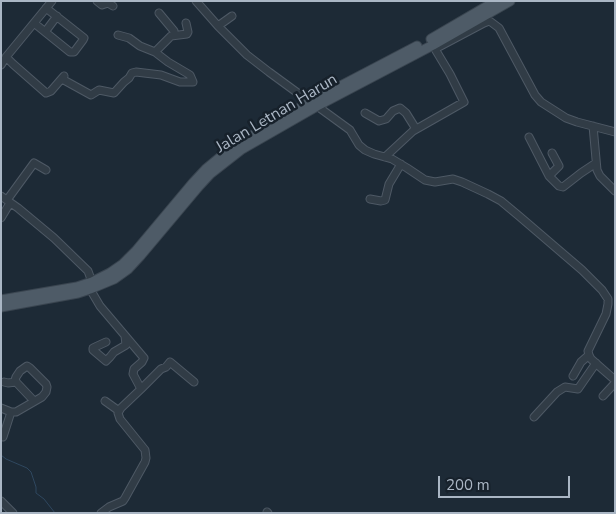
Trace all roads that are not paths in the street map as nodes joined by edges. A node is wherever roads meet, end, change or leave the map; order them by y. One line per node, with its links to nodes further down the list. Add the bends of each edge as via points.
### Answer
1 (52, 1): 7 (street)
2 (97, 1): 6 (street)
3 (196, 1): 13 (street)
4 (496, 1): 17 (main road, Jalan Letnan Harun)
5 (510, 1): 17 (main road, Jalan Letnan Harun)
6 (113, 6)
7 (46, 8): 9 (street); 11 (street)
8 (159, 13): 15 (street)
9 (57, 16): 14 (street); 14 (street, via 83,40 72,53)
10 (232, 16): 13 (street)
11 (34, 23): 14 (street); 19 (street)
12 (187, 25): 15 (street)
13 (218, 26): 21 (street, via 247,55)
14 (45, 32)
15 (174, 34): 18 (street)
16 (118, 35): 18 (street)
17 (433, 44): 21 (main road, Jalan Letnan Harun); 23 (street, via 491,22 499,28 535,96 572,120); 24 (street, via 464,102)
18 (155, 52): 19 (street, via 190,75 193,82 136,72 114,93 99,90 92,95 63,77 46,93)
19 (6, 57): 20 (street)
20 (1, 65)
21 (313, 104): 28 (street, via 350,130 365,150); 37 (main road, Jalan Letnan Harun, via 238,144 230,154 206,169 124,264)
22 (364, 113): 24 (street, via 379,121 400,108)
23 (592, 126): 25 (street); 29 (street)
24 (416, 129): 28 (street)
25 (615, 132)
26 (529, 137): 32 (street)
27 (552, 153): 32 (street, via 559,166)
28 (385, 157): 30 (street)
29 (596, 163): 32 (street, via 563,187); 33 (street, via 598,173)
30 (401, 164): 34 (street, via 389,184 385,200); 40 (street, via 428,182 454,179 501,201 595,283)
31 (46, 170): 35 (street, via 34,162)
32 (550, 176)
33 (615, 190)
34 (370, 199)
35 (6, 200): 36 (street); 37 (street, via 88,270)
36 (1, 218)
37 (91, 286): 38 (main road, Jalan Letnan Harun, via 77,286); 42 (street, via 100,306)
38 (60, 293): 39 (main road, Jalan Letnan Harun); 41 (main road, Jalan Letnan Harun)
39 (1, 300)
40 (612, 304): 44 (street, via 588,351)
41 (1, 307)
42 (125, 336): 43 (street, via 126,345 106,361 93,350); 51 (street, via 144,358 133,374)
43 (106, 342)
44 (589, 355): 45 (street); 46 (street)
45 (596, 363): 47 (street); 58 (street, via 578,389 566,387 557,392)
46 (573, 376)
47 (615, 381): 52 (street)
48 (4, 382): 49 (street)
49 (16, 382): 53 (street); 53 (street, via 16,377 27,366 42,378 46,390 44,395)
50 (194, 382): 51 (street, via 170,362)
51 (141, 389): 56 (street)
52 (603, 396)
53 (34, 400): 57 (street)
54 (105, 401): 56 (street)
55 (1, 408): 57 (street)
56 (119, 411): 62 (street, via 120,419 145,450 146,458 123,501)
57 (11, 412): 59 (street)
58 (534, 416)
59 (3, 437)
60 (1, 501): 61 (street)
61 (14, 513)
62 (101, 513)

